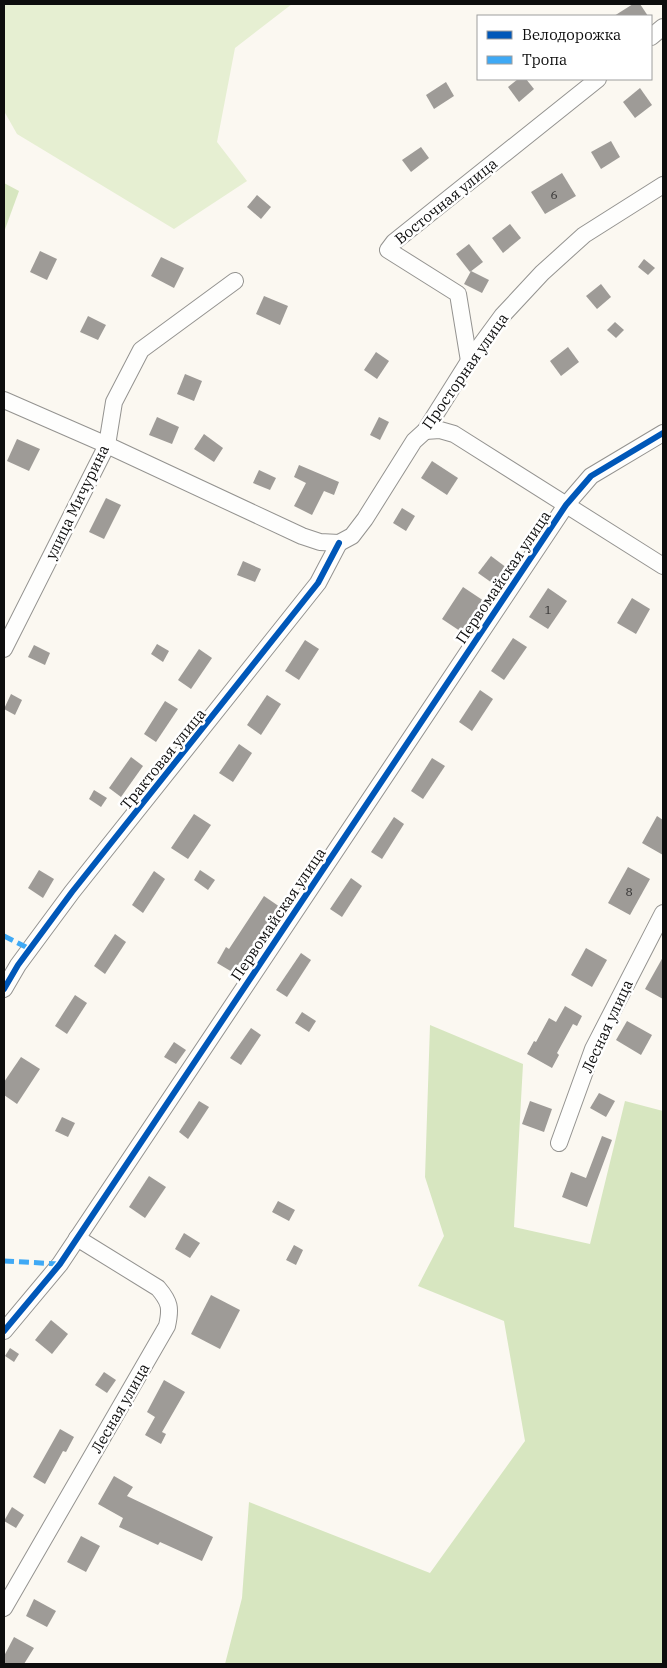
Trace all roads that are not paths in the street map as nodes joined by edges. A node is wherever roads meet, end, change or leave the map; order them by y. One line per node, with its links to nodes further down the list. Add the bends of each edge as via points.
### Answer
1 (663, 27): 2 (street)
2 (652, 36)
3 (597, 80): 6 (street, Восточная улица, via 388,250 458,294)
4 (663, 185): 6 (street, Просторная улица, via 584,234 502,316)
5 (235, 281): 10 (street, улица Мичурина, via 141,350 114,402)
6 (469, 361): 8 (street, Просторная улица)
7 (4, 400): 10 (street)
8 (425, 431): 11 (street, via 440,430 454,434); 12 (street, Просторная улица, via 414,441 352,536)
9 (663, 433): 11 (street, Первомайская улица, via 591,476)
10 (107, 445): 12 (street, via 302,536 320,542); 14 (street, улица Мичурина)
11 (566, 505): 13 (street); 18 (street, Первомайская улица)
12 (339, 543): 16 (street, Трактовая улица, via 318,583 72,892)
13 (663, 566)
14 (4, 649)
15 (663, 913): 17 (street, Лесная улица, via 593,1049)
16 (4, 989)
17 (560, 1143)
18 (77, 1238): 19 (street, Первомайская улица, via 60,1264); 20 (street, Лесная улица, via 158,1288 170,1305 170,1315 167,1326)
19 (4, 1331)
20 (4, 1608)

